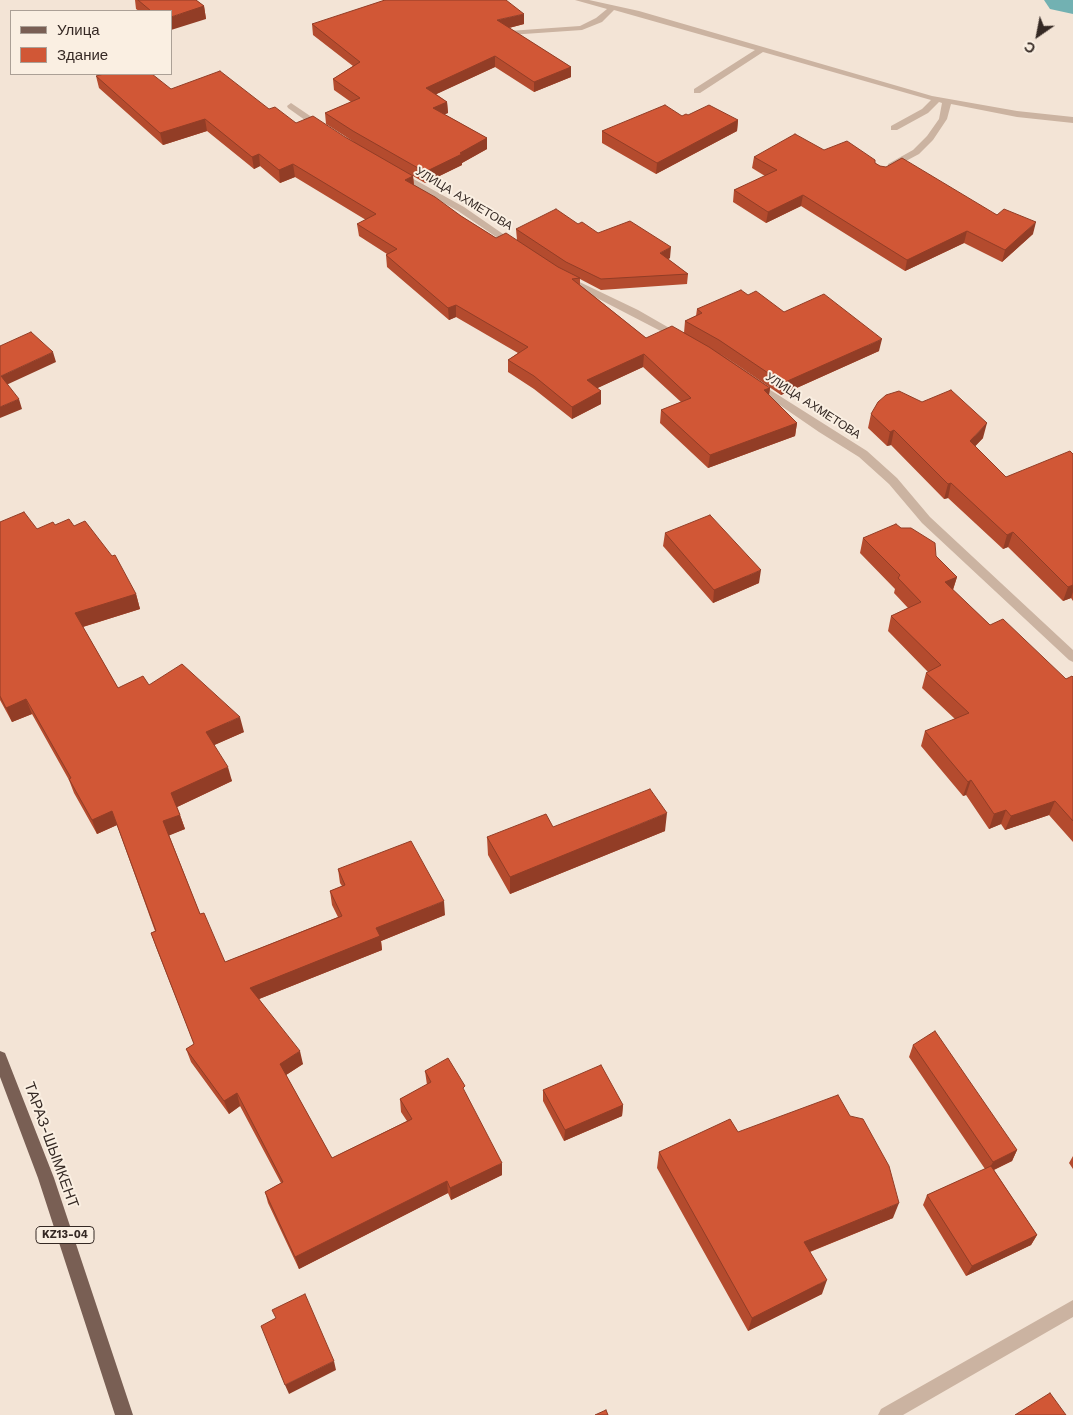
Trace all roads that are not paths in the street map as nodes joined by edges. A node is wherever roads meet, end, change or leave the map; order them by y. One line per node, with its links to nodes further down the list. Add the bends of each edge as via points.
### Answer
1 (579, 0): 2 (street)
2 (612, 8): 3 (street, via 599,20 582,28); 4 (street)
3 (509, 33)
4 (761, 50): 5 (street); 6 (street)
5 (697, 91)
6 (937, 100): 7 (street); 10 (street, via 925,112)
7 (947, 101): 9 (street); 12 (street, via 943,119 930,138 916,152)
8 (291, 106): 11 (street)
9 (1073, 120)
10 (894, 128)
11 (328, 131)
12 (886, 169)
13 (393, 170): 14 (street, УЛИЦА АХМЕТОВА)
14 (523, 250)
15 (554, 271): 16 (street)
16 (689, 343)
17 (745, 377): 18 (street, УЛИЦА АХМЕТОВА, via 863,454 893,481 926,520)
18 (1073, 657)
19 (0, 1058): 21 (main road, ТАРАЗ-ШЫМКЕНТ / KZ13-04, via 46,1178)
20 (1073, 1308): 22 (street)
21 (124, 1415)
22 (887, 1415)

